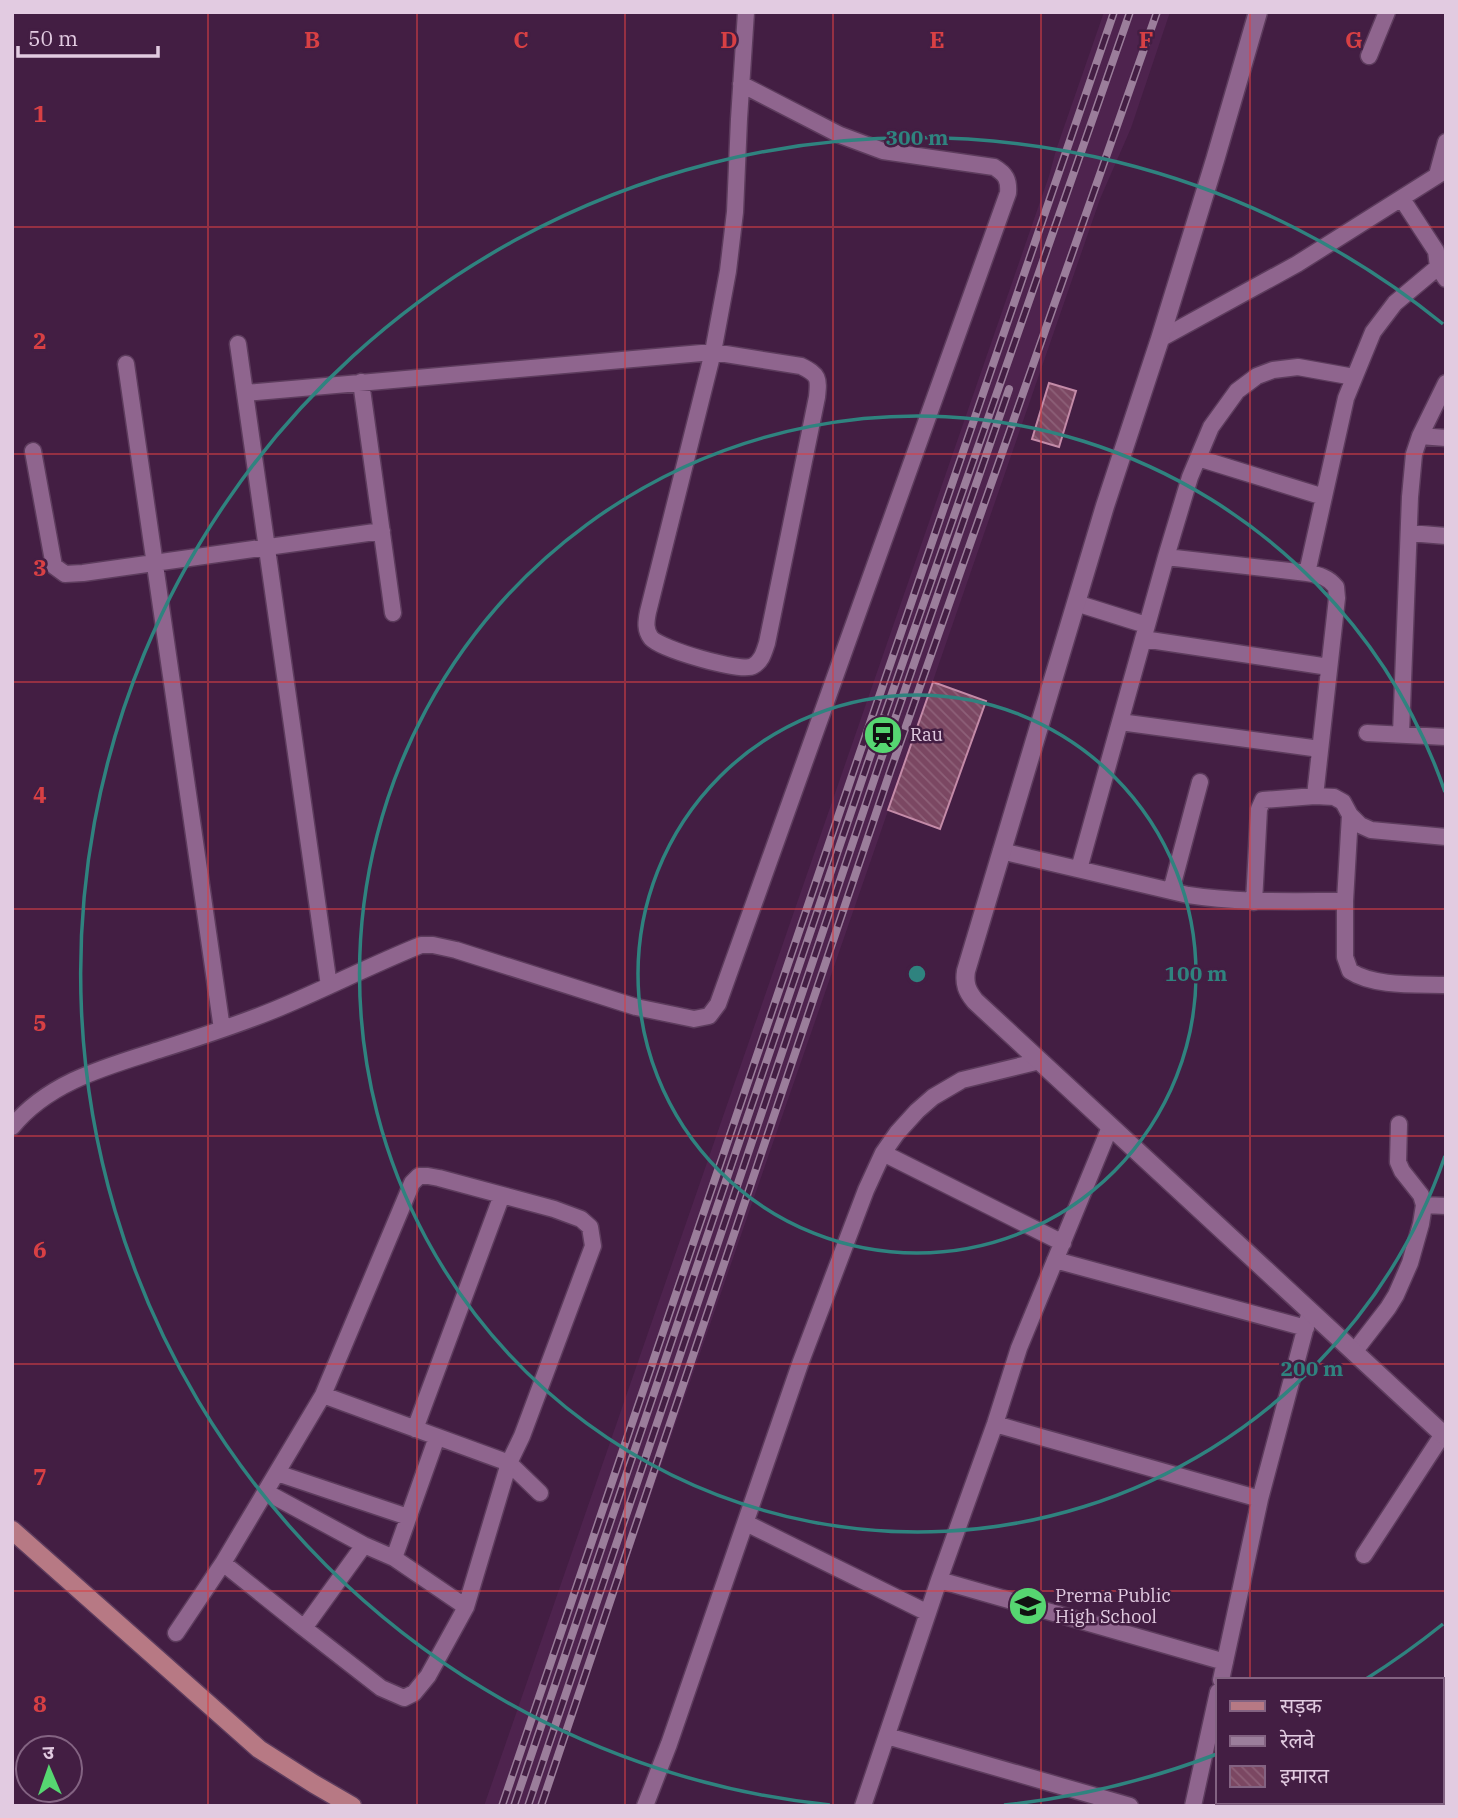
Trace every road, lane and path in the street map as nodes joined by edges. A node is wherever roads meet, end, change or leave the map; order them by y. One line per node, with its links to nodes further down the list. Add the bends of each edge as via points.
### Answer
1 (746, 12): 5 (street)
2 (1258, 12): 10 (street)
3 (1387, 12): 4 (street)
4 (1369, 56)
5 (741, 83): 12 (street, via 735,212); 49 (street, via 840,135 883,151 994,167 1009,183 718,1004 709,1016 681,1017 433,945 421,945)
6 (1446, 142): 7 (street)
7 (1441, 172): 8 (street)
8 (1402, 199): 9 (street, via 1436,251); 10 (street, via 1297,264)
9 (1442, 273): 14 (street, via 1395,303 1382,318)
10 (1160, 339): 30 (street)
11 (238, 344): 17 (street)
12 (713, 352): 12 (street, via 646,627 662,646 739,668 752,667 767,643 818,381 814,372 802,366); 15 (street)
13 (126, 364): 28 (street)
14 (1354, 377): 21 (street, via 1298,367 1257,376 1227,403 1210,427); 22 (street)
15 (361, 382): 17 (street); 23 (street)
16 (1446, 383): 18 (street)
17 (245, 393): 26 (street)
18 (1420, 436): 19 (street); 24 (street, via 1414,454)
19 (1446, 438)
20 (33, 451): 28 (street, via 54,566 65,574)
21 (1198, 458): 22 (street); 27 (street)
22 (1324, 497): 29 (street)
23 (382, 531): 26 (street); 31 (street)
24 (1409, 533): 25 (street); 36 (street)
25 (1446, 536)
26 (267, 548): 28 (street); 49 (street)
27 (1166, 557): 29 (street); 32 (street)
28 (155, 562): 50 (street)
29 (1307, 573): 33 (street, via 1330,580 1336,587)
30 (1076, 603): 32 (street); 43 (street)
31 (393, 613)
32 (1144, 632): 33 (street); 34 (street)
33 (1329, 667): 38 (street)
34 (1120, 722): 38 (street); 44 (street)
35 (1367, 733): 36 (street)
36 (1401, 734): 37 (street)
37 (1446, 737)
38 (1320, 749): 40 (street)
39 (1200, 782): 45 (street)
40 (1315, 796): 41 (street, via 1334,797); 47 (street, via 1263,800)
41 (1350, 815): 42 (street, via 1371,830); 46 (street)
42 (1446, 837)
43 (1001, 851): 44 (street); 51 (street, via 965,981 975,1001)
44 (1079, 869): 45 (street)
45 (1171, 891): 47 (street)
46 (1345, 901): 47 (street); 48 (street, via 1345,957 1350,971 1360,978 1384,982)
47 (1254, 902)
48 (1446, 985)
49 (329, 986): 50 (street)
50 (222, 1029): 53 (street, via 101,1068 37,1101)
51 (1040, 1061): 54 (street); 55 (street, via 962,1080 917,1111)
52 (1399, 1124): 57 (street, via 1398,1162)
53 (12, 1126)
54 (1110, 1127): 59 (street); 61 (street)
55 (883, 1153): 59 (street); 74 (street, via 800,1364)
56 (502, 1195): 63 (street, via 428,1176 419,1176 412,1183); 65 (street); 68 (street, via 581,1219 590,1227 593,1246)
57 (1424, 1205): 58 (street); 62 (street, via 1410,1264 1396,1296)
58 (1446, 1206)
59 (1063, 1244): 60 (street)
60 (1055, 1260): 61 (street); 64 (street, via 1019,1348)
61 (1308, 1320): 62 (street); 72 (street)
62 (1354, 1352): 66 (street)
63 (323, 1395): 65 (street); 69 (street)
64 (995, 1424): 72 (street); 80 (street)
65 (415, 1429): 67 (street)
66 (1445, 1436): 77 (street)
67 (436, 1437): 68 (street); 73 (street)
68 (509, 1463): 71 (street); 81 (street)
69 (277, 1473): 70 (street); 73 (street)
70 (265, 1492): 76 (street); 79 (street)
71 (540, 1493)
72 (1260, 1499): 85 (street)
73 (408, 1517): 78 (street)
74 (746, 1523): 82 (street); 90 (street)
75 (12, 1530): 89 (main road, via 259,1749)
76 (364, 1545): 78 (street); 83 (street)
77 (1364, 1555)
78 (394, 1558): 81 (street)
79 (223, 1563): 83 (street); 84 (street)
80 (939, 1580): 82 (street); 85 (street)
81 (466, 1607): 83 (street, via 428,1676 404,1698 381,1688)
82 (928, 1613): 88 (street)
83 (304, 1628)
84 (176, 1633)
85 (1225, 1662): 86 (street)
86 (1221, 1678)
87 (1216, 1701): 93 (street)
88 (887, 1736): 91 (street); 92 (street)
89 (352, 1806)
90 (645, 1806)
91 (863, 1806)
92 (1130, 1806)
93 (1193, 1806)

